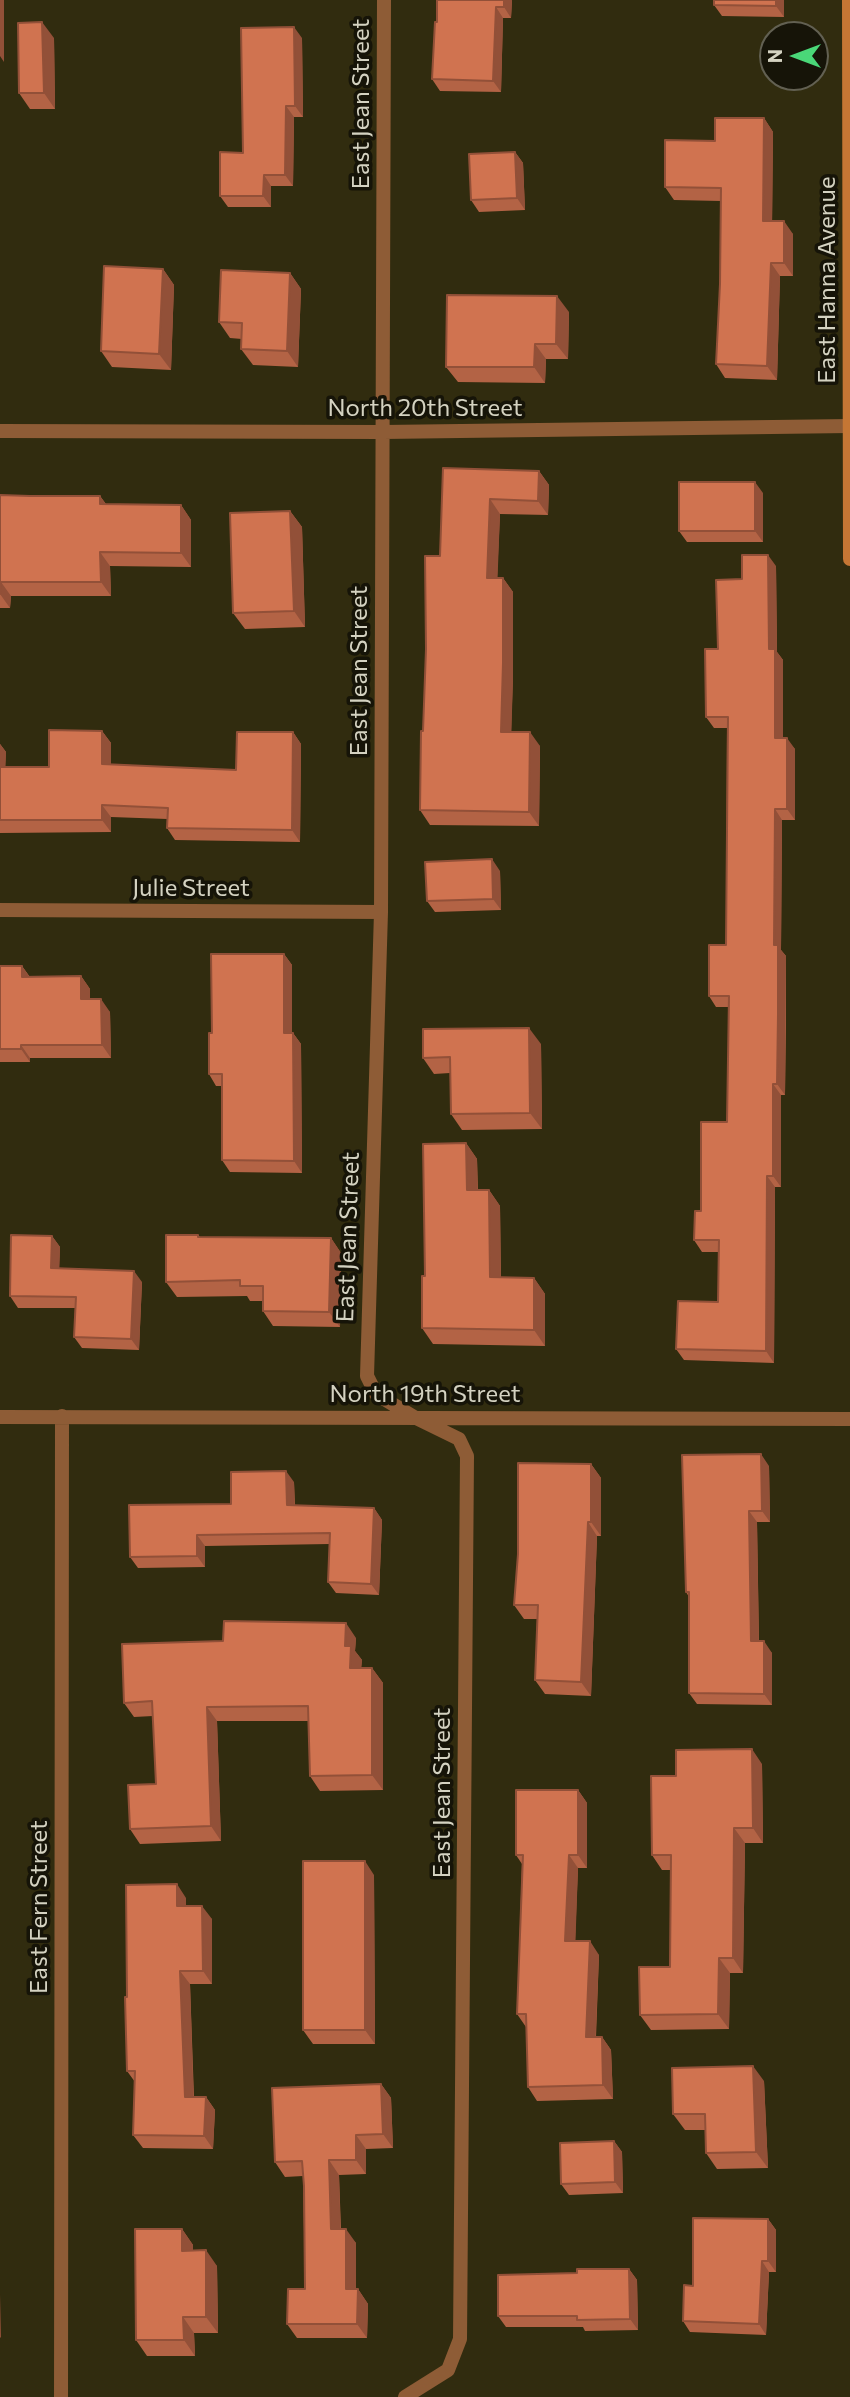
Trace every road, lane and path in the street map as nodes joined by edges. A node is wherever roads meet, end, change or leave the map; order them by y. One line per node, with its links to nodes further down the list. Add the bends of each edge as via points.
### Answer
1 (384, 0): 5 (street, East Jean Street)
2 (849, 0): 3 (street, East Hanna Avenue)
3 (850, 426): 5 (street, North 20th Street); 6 (street, East Hanna Avenue)
4 (0, 431): 5 (street, North 20th Street)
5 (383, 432): 8 (street, East Jean Street)
6 (850, 559)
7 (0, 911): 8 (street, Julie Street)
8 (381, 912): 11 (street, East Jean Street, via 367,1377 376,1394)
9 (62, 1416): 10 (street, North 19th Street); 11 (street, North 19th Street); 13 (street, East Fern Street)
10 (0, 1417)
11 (414, 1417): 12 (street, North 19th Street); 14 (street, East Jean Street, via 459,1439 467,1456 460,2339 448,2370)
12 (850, 1419)
13 (61, 2397)
14 (405, 2397)

